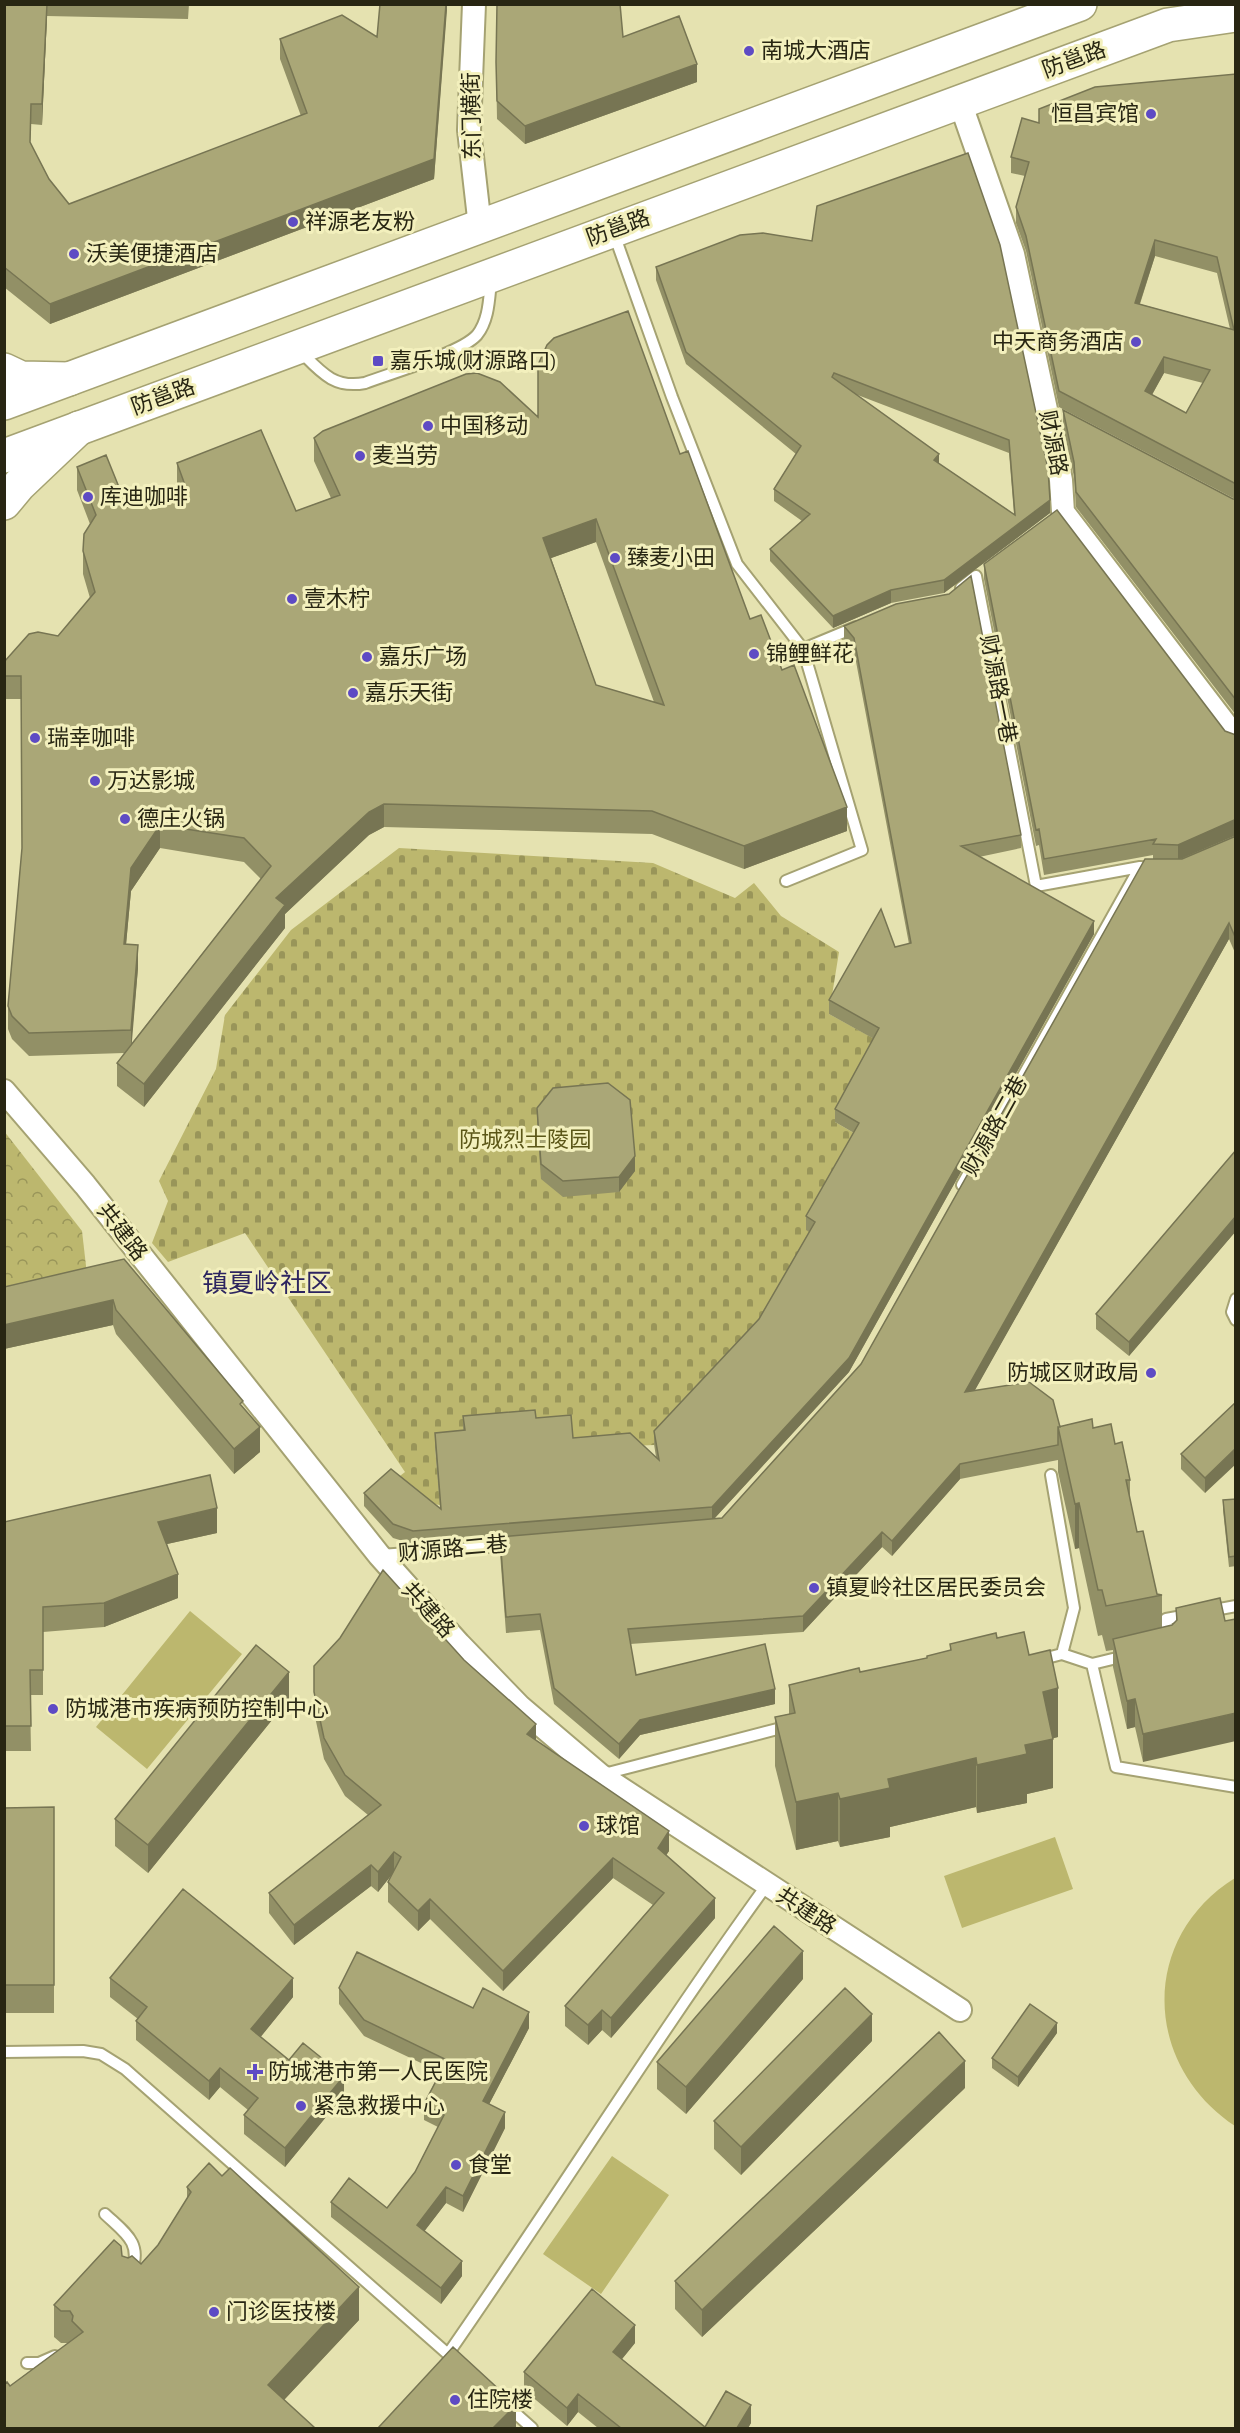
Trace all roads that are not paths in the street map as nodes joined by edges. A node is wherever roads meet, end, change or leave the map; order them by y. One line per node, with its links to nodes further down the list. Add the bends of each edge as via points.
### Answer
1 (474, 4): 5 (street, 东门横街, via 469,130)
2 (1080, 4): 5 (main road)
3 (1236, 15): 4 (main road, 防邕路, via 1168,25)
4 (960, 102): 6 (main road, 防邕路); 20 (street, 财源路, via 1013,254 1052,412 1061,480 1058,515)
5 (480, 227): 10 (main road)
6 (613, 231): 7 (main road, 防邕路); 19 (lane, via 737,564)
7 (492, 275): 8 (main road, 防邕路); 8 (lane, via 489,308 477,335 463,346 365,383 350,386 337,382)
8 (297, 348): 12 (main road, 防邕路)
9 (4, 370): 10 (main road, via 21,378)
10 (69, 379): 11 (main road)
11 (4, 403)
12 (79, 428): 13 (main road, 防邕路); 14 (main road)
13 (4, 456)
14 (4, 503)
15 (985, 568): 16 (lane)
16 (976, 576): 17 (lane); 21 (lane, 财源路一巷, via 1036,886)
17 (954, 594)
18 (864, 623): 19 (lane)
19 (803, 650): 23 (lane, via 862,850)
20 (1236, 738)
21 (1140, 867): 22 (lane); 25 (lane, 财源路二巷)
22 (1170, 868)
23 (786, 881)
24 (4, 1091): 30 (street, 共建路, via 85,1185)
25 (954, 1200)
26 (1236, 1299): 27 (lane, via 1232,1312)
27 (1236, 1320)
28 (1051, 1475): 33 (lane, via 1074,1608)
29 (519, 1544): 30 (lane, 财源路二巷)
30 (380, 1556): 38 (street, 共建路, via 520,1707)
31 (1236, 1606): 32 (lane, via 1166,1619 1170,1646)
32 (1159, 1649)
33 (1062, 1654): 35 (lane); 36 (lane)
34 (1137, 1654): 36 (lane)
35 (1027, 1663)
36 (1092, 1664): 39 (lane, via 1116,1767)
37 (796, 1724): 38 (lane)
38 (600, 1775): 40 (street, 共建路)
39 (1236, 1787)
40 (766, 1886): 41 (street, 共建路); 46 (lane, via 630,2080)
41 (960, 2010)
42 (4, 2052): 46 (lane, via 83,2051 101,2054 125,2068)
43 (105, 2214): 44 (lane, via 135,2247 136,2259)
44 (127, 2283)
45 (66, 2349): 47 (lane, via 51,2359)
46 (448, 2354): 48 (lane)
47 (27, 2363)
48 (465, 2369)
49 (499, 2399): 50 (lane)
50 (532, 2428)

